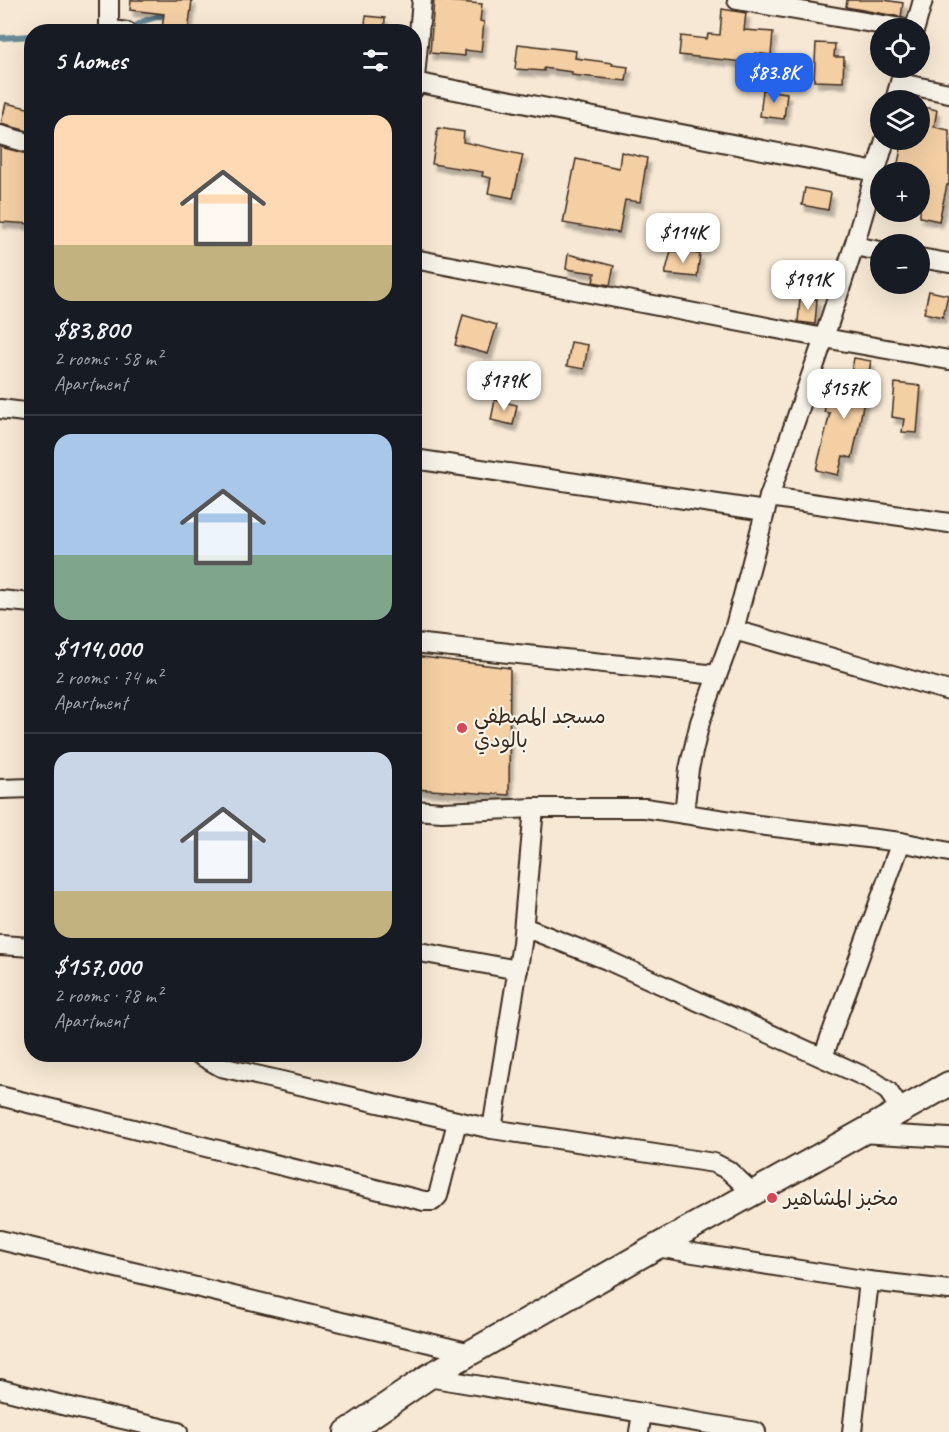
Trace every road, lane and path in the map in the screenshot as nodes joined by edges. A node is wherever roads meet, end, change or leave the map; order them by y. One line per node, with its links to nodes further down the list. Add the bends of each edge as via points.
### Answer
1 (109, 0): 8 (street)
2 (422, 0): 9 (street)
3 (737, 0): 5 (street)
4 (923, 0): 6 (street)
5 (807, 6): 7 (street)
6 (918, 18)
7 (870, 21)
8 (109, 24)
9 (420, 24)
10 (900, 84): 12 (street)
11 (422, 86): 15 (street)
12 (949, 93)
13 (0, 135): 14 (street)
14 (24, 142)
15 (870, 171)
16 (870, 192): 17 (street)
17 (854, 246): 18 (street); 22 (street)
18 (870, 249)
19 (930, 260): 21 (street)
20 (422, 261): 22 (street)
21 (949, 263)
22 (824, 338): 23 (street); 27 (street)
23 (949, 360)
24 (0, 409): 25 (street)
25 (24, 412)
26 (422, 460): 27 (street)
27 (767, 504): 28 (street); 31 (street)
28 (949, 523)
29 (0, 600): 30 (street)
30 (24, 602)
31 (734, 630): 33 (street); 34 (street)
32 (422, 644): 33 (street)
33 (717, 675): 39 (street, via 700,722)
34 (949, 690)
35 (0, 789): 36 (street)
36 (24, 789)
37 (534, 808): 38 (street); 39 (street, via 645,808); 42 (street)
38 (422, 811)
39 (684, 814): 40 (street)
40 (901, 842): 41 (street); 47 (street)
41 (949, 852)
42 (524, 927): 46 (street); 47 (street)
43 (0, 945): 44 (street)
44 (24, 946)
45 (422, 952): 46 (street)
46 (518, 970): 53 (street)
47 (823, 1057): 51 (street, via 872,1080 888,1091)
48 (213, 1062): 52 (street)
49 (949, 1084): 51 (street)
50 (0, 1096): 52 (street, via 424,1201 433,1201 438,1196)
51 (902, 1110): 54 (street)
52 (457, 1122): 53 (street)
53 (492, 1129): 56 (street, via 714,1163)
54 (860, 1133): 55 (street); 56 (street)
55 (949, 1138)
56 (753, 1193): 58 (street)
57 (0, 1240): 61 (street)
58 (656, 1247): 59 (street); 61 (street)
59 (869, 1281): 60 (street); 69 (street)
60 (949, 1290)
61 (471, 1353): 62 (street)
62 (428, 1377): 64 (street); 66 (street)
63 (0, 1389): 65 (street)
64 (642, 1413): 67 (street); 68 (street)
65 (177, 1432)
66 (347, 1432)
67 (639, 1432)
68 (756, 1432)
69 (852, 1432)

